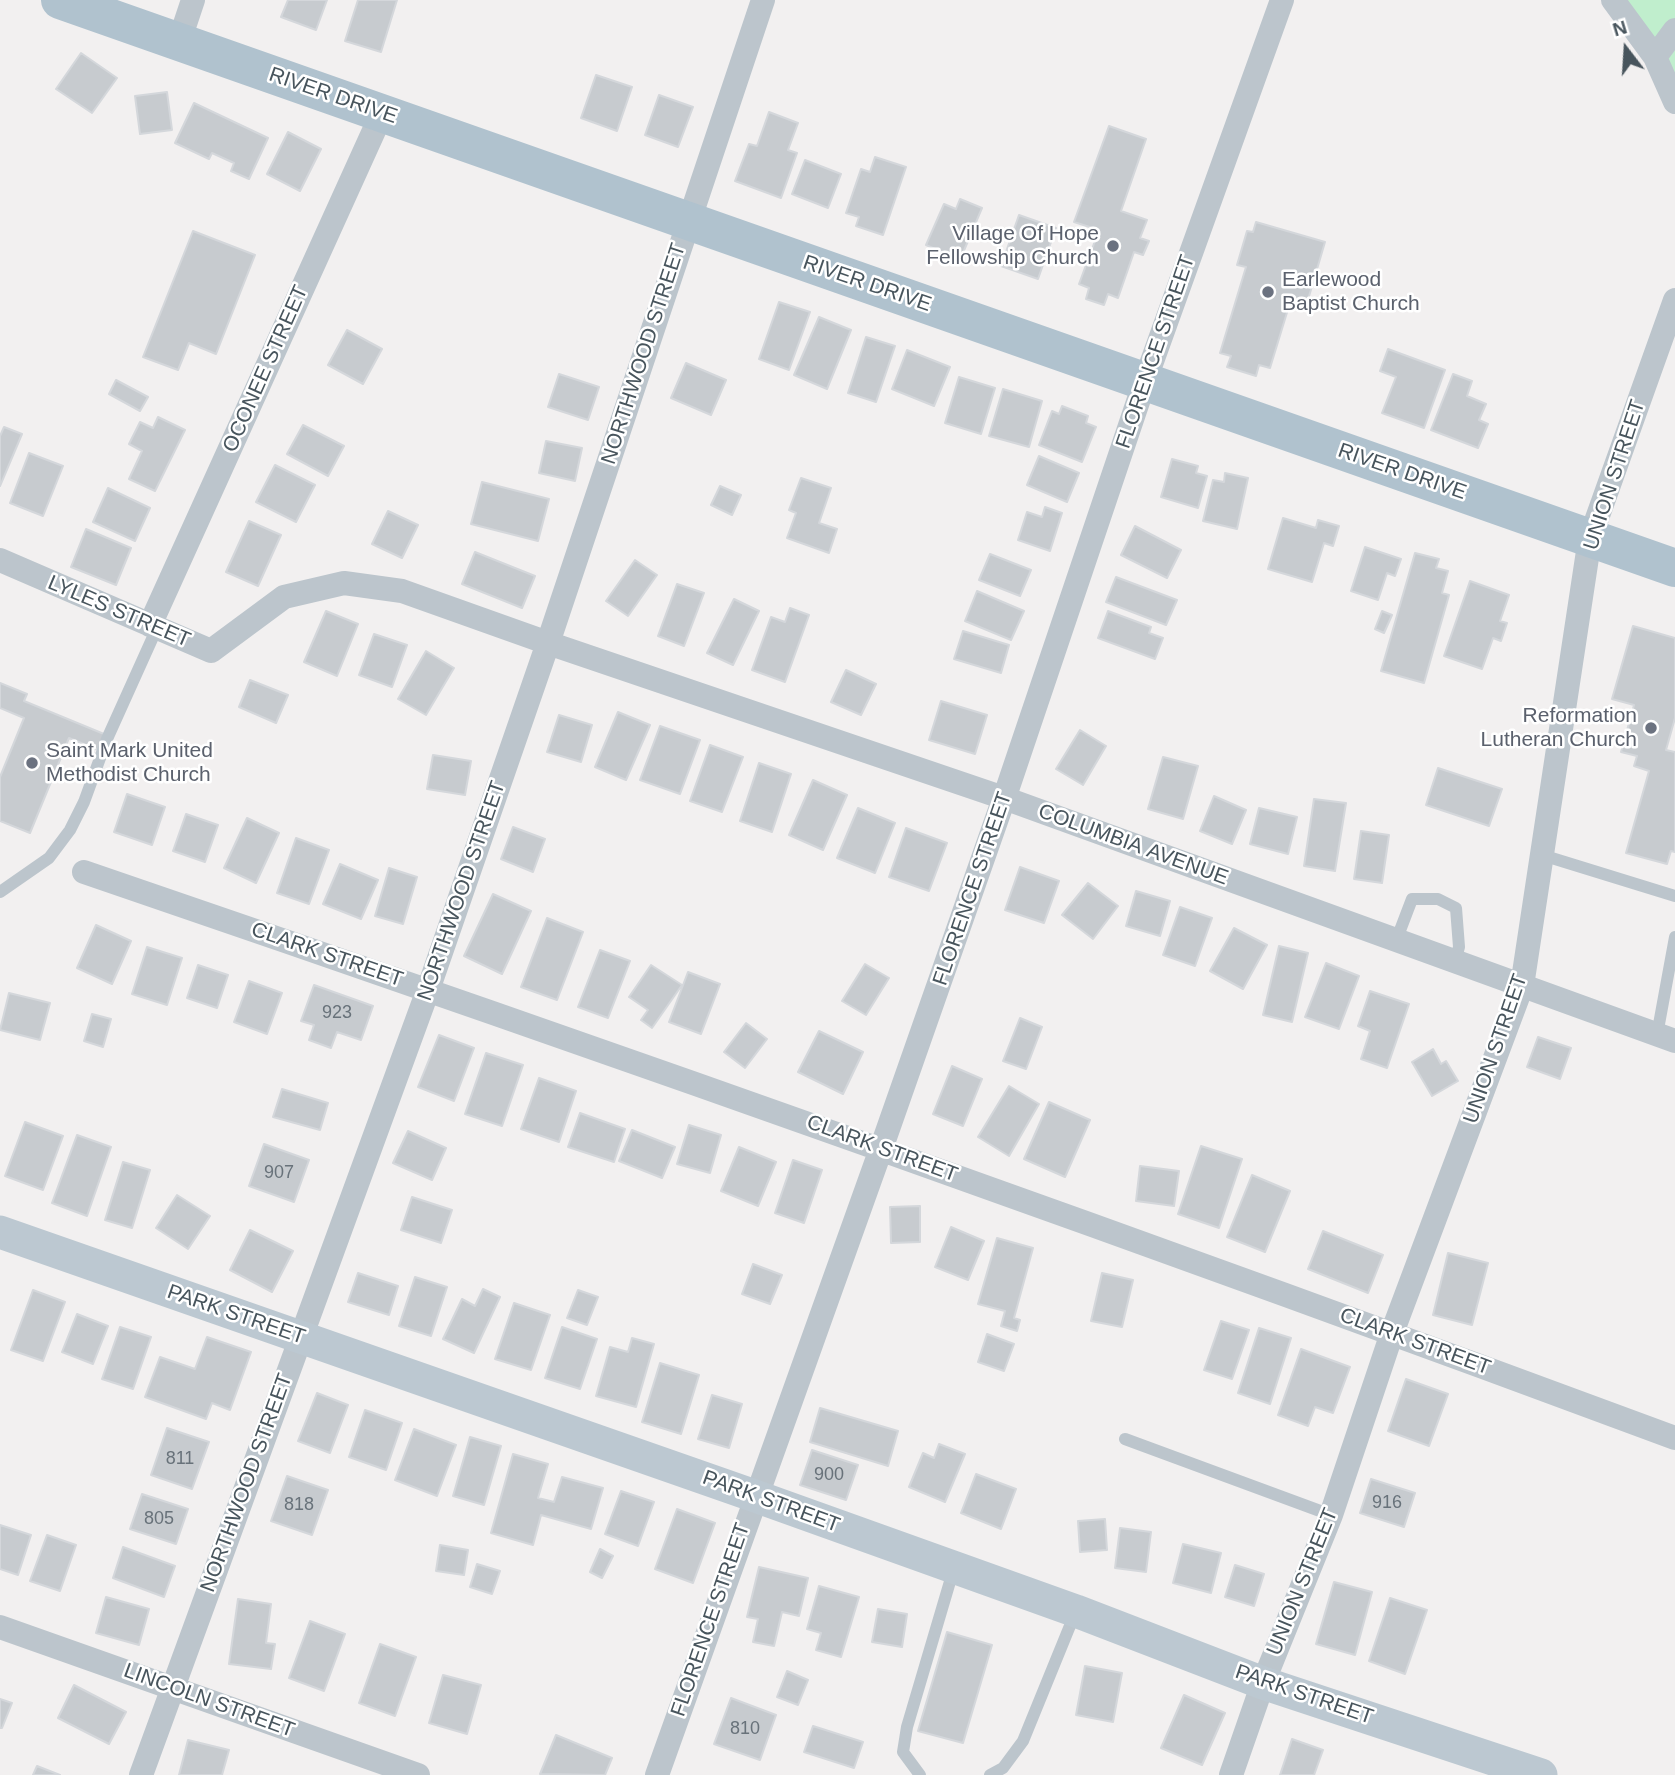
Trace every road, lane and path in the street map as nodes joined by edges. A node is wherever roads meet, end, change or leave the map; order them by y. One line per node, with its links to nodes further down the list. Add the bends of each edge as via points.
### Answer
1 (60, 0): 7 (main road, RIVER DRIVE)
2 (192, 0): 7 (street)
3 (763, 0): 11 (street, NORTHWOOD STREET)
4 (1282, 0): 13 (street, FLORENCE STREET)
5 (1613, 0): 8 (street)
6 (1675, 30): 8 (street)
7 (179, 41): 10 (main road, RIVER DRIVE)
8 (1655, 57): 9 (street)
9 (1675, 102)
10 (382, 113): 11 (main road, RIVER DRIVE); 17 (street, OCONEE STREET)
11 (688, 221): 13 (main road, RIVER DRIVE); 18 (street, NORTHWOOD STREET)
12 (1675, 300): 14 (street, UNION STREET)
13 (1144, 381): 14 (main road, RIVER DRIVE); 19 (street, FLORENCE STREET)
14 (1590, 538): 16 (main road, RIVER DRIVE); 20 (street, UNION STREET)
15 (0, 560): 17 (street, LYLES STREET)
16 (1675, 568)
17 (154, 626): 18 (street, LYLES STREET, via 211,651 285,597 344,583 402,591); 22 (lane, via 70,830 49,858)
18 (548, 643): 19 (street, COLUMBIA AVENUE); 28 (street, NORTHWOOD STREET)
19 (1004, 798): 25 (street, COLUMBIA AVENUE); 30 (street, FLORENCE STREET)
20 (1542, 855): 23 (lane); 27 (street, UNION STREET)
21 (84, 872): 28 (street, CLARK STREET)
22 (0, 892)
23 (1675, 896)
24 (1675, 937): 29 (lane)
25 (1396, 941): 26 (street, COLUMBIA AVENUE); 26 (lane, via 1412,899 1438,899 1456,908 1459,947)
26 (1455, 962): 27 (street, COLUMBIA AVENUE)
27 (1522, 986): 29 (street, COLUMBIA AVENUE); 32 (street, UNION STREET)
28 (428, 990): 30 (street, CLARK STREET); 33 (street, NORTHWOOD STREET)
29 (1666, 1038)
30 (881, 1149): 32 (street, CLARK STREET); 36 (street, FLORENCE STREET)
31 (0, 1232): 33 (street, PARK STREET)
32 (1392, 1333): 34 (street, CLARK STREET); 37 (street, UNION STREET)
33 (299, 1338): 36 (street, PARK STREET); 42 (street, NORTHWOOD STREET)
34 (1675, 1438)
35 (1125, 1439): 37 (lane)
36 (755, 1496): 38 (street, PARK STREET); 45 (street, FLORENCE STREET)
37 (1331, 1515): 41 (street, UNION STREET)
38 (954, 1567): 39 (street, PARK STREET); 46 (lane, via 906,1727 903,1752)
39 (1076, 1611): 41 (street, PARK STREET); 47 (lane, via 1023,1741 1003,1768)
40 (0, 1627): 42 (street, LINCOLN STREET)
41 (1263, 1683): 48 (street, UNION STREET); 49 (street, PARK STREET)
42 (172, 1688): 43 (street, NORTHWOOD STREET); 44 (street, LINCOLN STREET)
43 (141, 1775)
44 (418, 1775)
45 (657, 1775)
46 (920, 1775)
47 (990, 1775)
48 (1231, 1775)
49 (1541, 1775)

